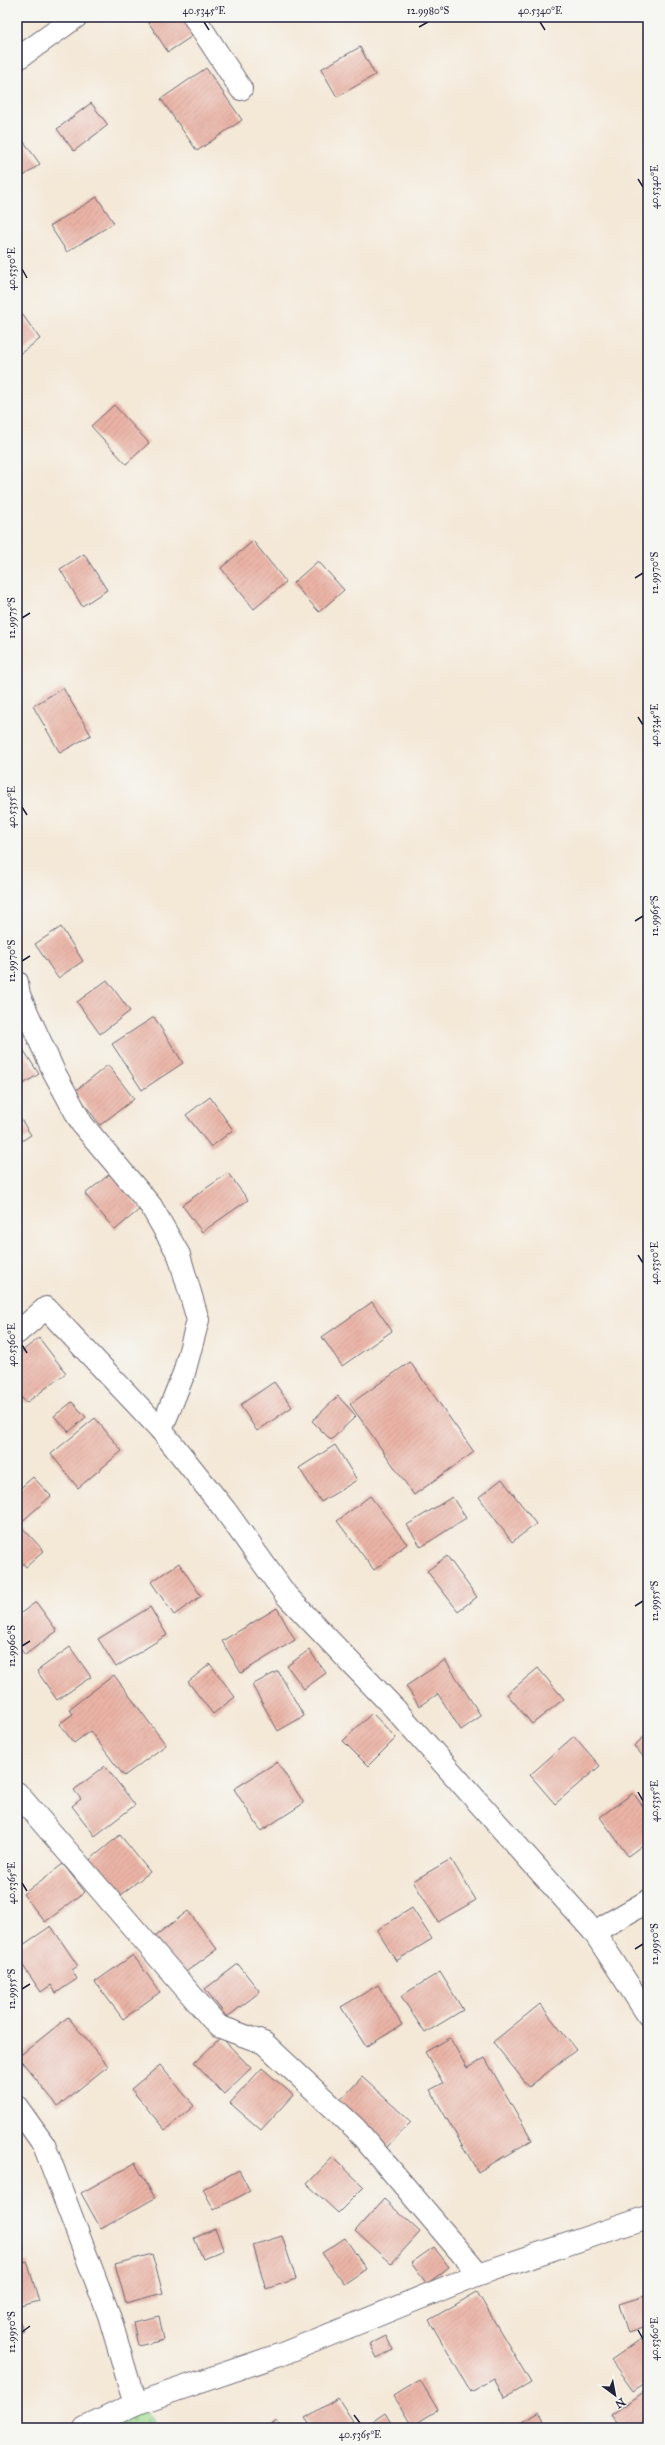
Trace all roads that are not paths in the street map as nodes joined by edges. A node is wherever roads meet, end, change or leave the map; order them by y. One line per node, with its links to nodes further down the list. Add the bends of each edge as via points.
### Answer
1 (76, 17): 3 (street)
2 (194, 17): 4 (street)
3 (17, 59)
4 (241, 89)
5 (18, 990): 7 (street, via 54,1072 82,1124 150,1206 179,1255 198,1320 184,1374)
6 (17, 1333): 7 (street, via 46,1308)
7 (161, 1430): 10 (street, via 225,1510 286,1596 395,1709)
8 (17, 1793): 14 (street, via 218,2026 264,2043 356,2129)
9 (648, 1901): 10 (street)
10 (594, 1932): 11 (street)
11 (648, 2015)
12 (17, 2107): 15 (street, via 44,2145 109,2315)
13 (648, 2218): 14 (street)
14 (479, 2274): 15 (street, via 282,2354)
15 (135, 2404): 16 (street)
16 (85, 2428)

